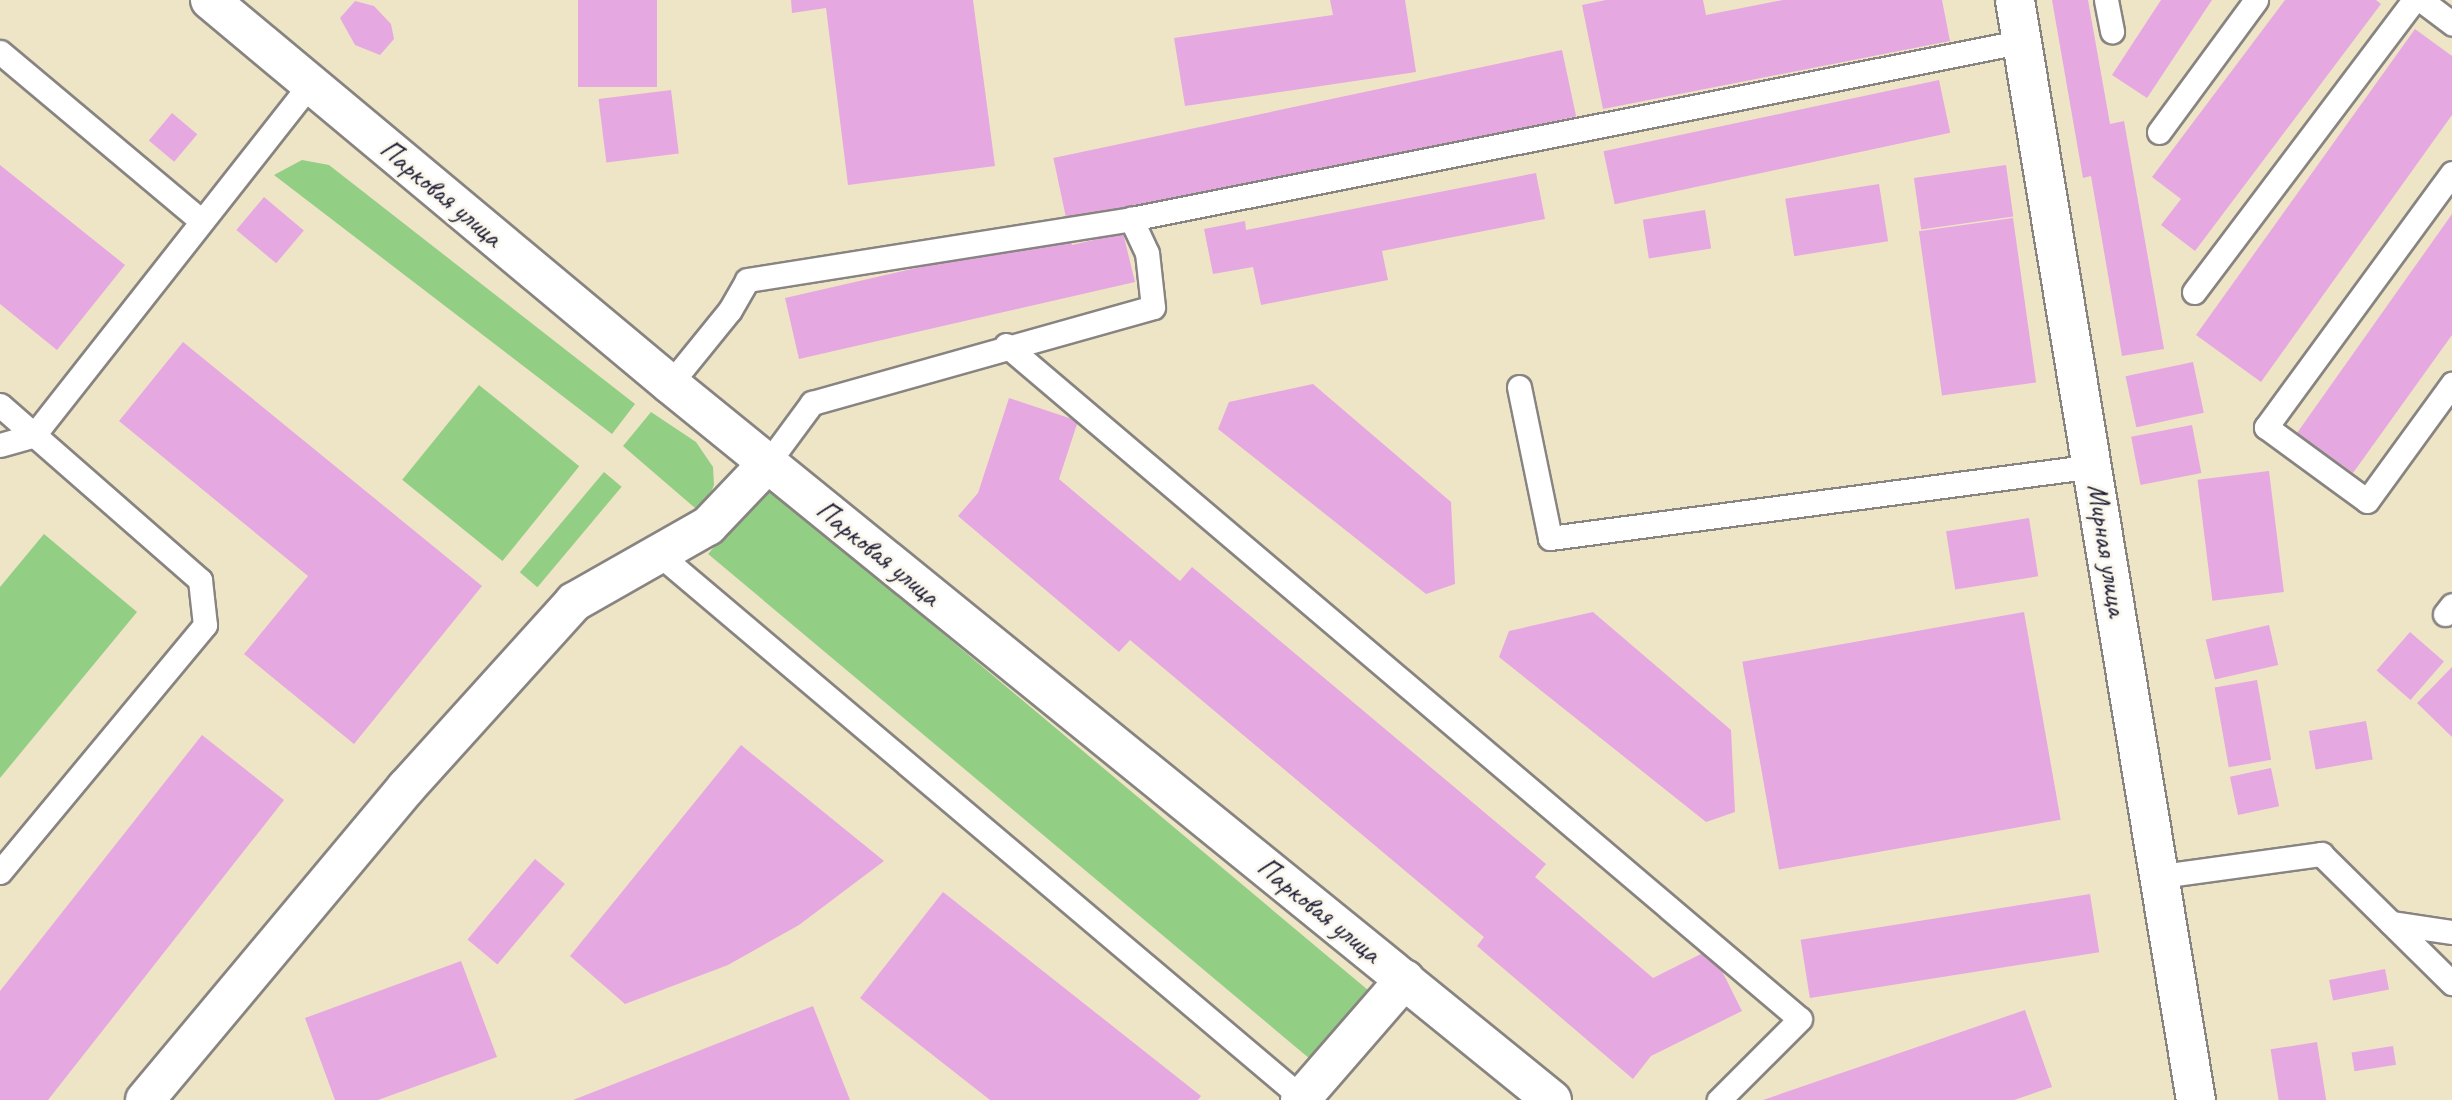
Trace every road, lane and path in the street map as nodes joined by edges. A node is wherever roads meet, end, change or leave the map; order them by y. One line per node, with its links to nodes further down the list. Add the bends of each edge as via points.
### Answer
1 (210, 0): 11 (street, Парковая улица)
2 (2015, 0): 9 (street, Мирная улица)
3 (2106, 0): 8 (lane)
4 (2256, 0): 12 (lane)
5 (2414, 0): 16 (lane)
6 (2421, 0): 7 (lane)
7 (2452, 23)
8 (2112, 31)
9 (2024, 41): 14 (lane); 25 (street, Мирная улица)
10 (0, 52): 15 (lane)
11 (310, 84): 15 (lane); 18 (street, Парковая улица)
12 (2159, 132)
13 (2452, 173): 19 (lane, via 2266,427 2367,501)
14 (1131, 219): 17 (lane, via 1147,253 1153,307); 18 (lane, via 747,280 730,310)
15 (200, 220): 22 (lane)
16 (2194, 292)
17 (1006, 345): 24 (lane, via 812,404); 36 (lane, via 1800,1019)
18 (670, 384): 24 (street, Парковая улица)
19 (2452, 384)
20 (1519, 387): 25 (lane, via 1549,538)
21 (0, 405): 22 (lane)
22 (34, 435): 23 (lane); 27 (lane, via 200,580 205,625)
23 (0, 444)
24 (767, 464): 26 (street, via 708,526); 31 (street, Парковая улица)
25 (2094, 466): 28 (street, Мирная улица)
26 (660, 555): 33 (lane); 34 (street, via 574,601 405,788)
27 (0, 872)
28 (2161, 876): 29 (lane, via 2321,854); 37 (street, Мирная улица)
29 (2391, 923): 30 (lane); 32 (lane)
30 (2452, 932)
31 (1405, 979): 33 (street); 35 (street, Парковая улица)
32 (2452, 983)
33 (1301, 1099)
34 (145, 1100)
35 (1552, 1100)
36 (1719, 1100)
37 (2196, 1100)

